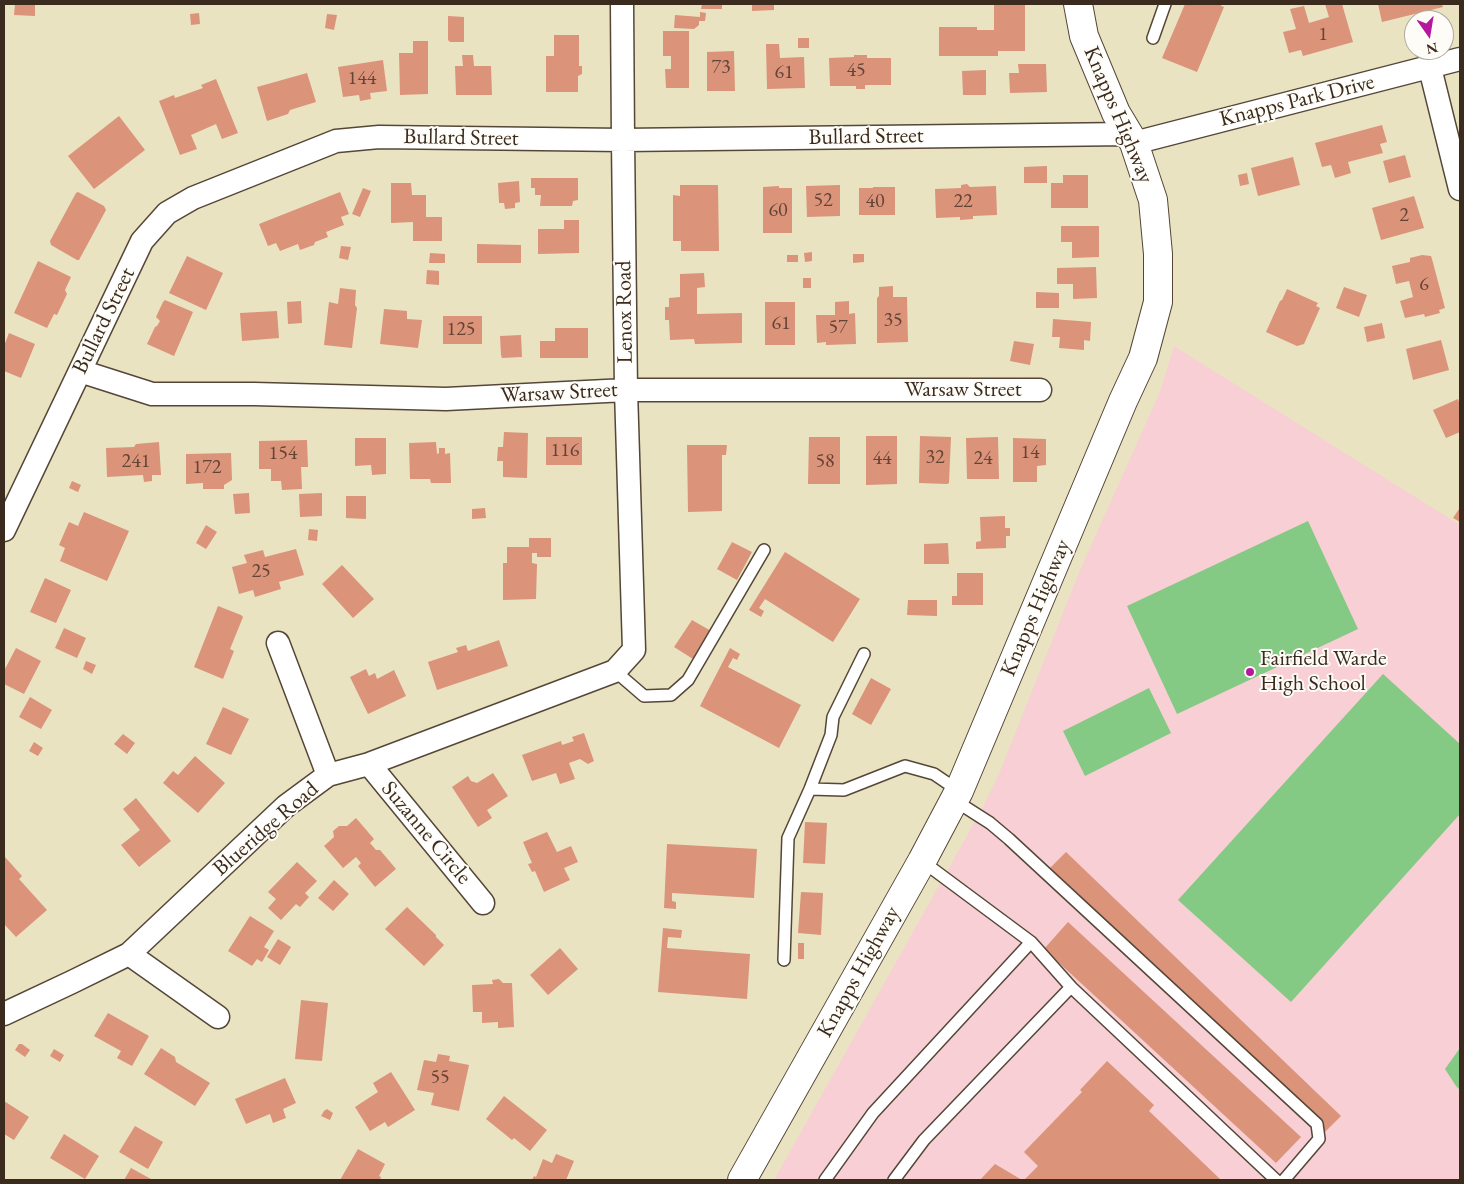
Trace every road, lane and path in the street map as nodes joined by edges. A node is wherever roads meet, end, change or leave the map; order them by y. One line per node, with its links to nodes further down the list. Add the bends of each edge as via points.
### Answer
1 (622, 4): 8 (street, Lenox Road)
2 (1078, 4): 7 (street, Knapps Highway, via 1084,36 1116,113)
3 (1165, 4): 4 (lane)
4 (1152, 38)
5 (1460, 59): 6 (street, Knapps Park Drive)
6 (1430, 68): 7 (street, Knapps Park Drive); 9 (street)
7 (1131, 139): 8 (street, Bullard Street); 22 (street, Knapps Highway, via 1153,200 1158,302 1143,358)
8 (623, 140): 10 (street, Bullard Street, via 379,137 336,141 193,198 167,213 142,241); 11 (street, Lenox Road)
9 (1460, 188)
10 (80, 371): 11 (street, Warsaw Street, via 152,394 446,399); 13 (street, Bullard Street)
11 (626, 390): 12 (street, Warsaw Street); 16 (street, Lenox Road)
12 (1040, 390)
13 (4, 530)
14 (764, 550): 18 (lane, via 688,680 672,695 644,696)
15 (278, 643): 20 (street)
16 (634, 650): 18 (street, Blueridge Road)
17 (864, 654): 21 (lane, via 833,717 831,735)
18 (615, 671): 19 (street, Blueridge Road)
19 (369, 764): 20 (street, Blueridge Road); 24 (street, Suzanne Circle)
20 (328, 775): 26 (street, Blueridge Road, via 286,806)
21 (810, 789): 22 (lane, via 844,790 905,766 934,774); 27 (lane, via 788,838)
22 (957, 795): 23 (street, Knapps Highway); 35 (lane, via 1009,839 1317,1124 1318,1139)
23 (922, 861): 25 (lane); 31 (street, Knapps Highway)
24 (483, 903)
25 (1031, 942): 28 (lane); 32 (lane, via 873,1113)
26 (129, 954): 29 (street, Blueridge Road); 30 (street)
27 (784, 960)
28 (1071, 987): 33 (lane, via 924,1140); 34 (lane)
29 (4, 1014)
30 (218, 1017)
31 (742, 1180)
32 (825, 1180)
33 (894, 1180)
34 (1276, 1180)
35 (1284, 1180)

